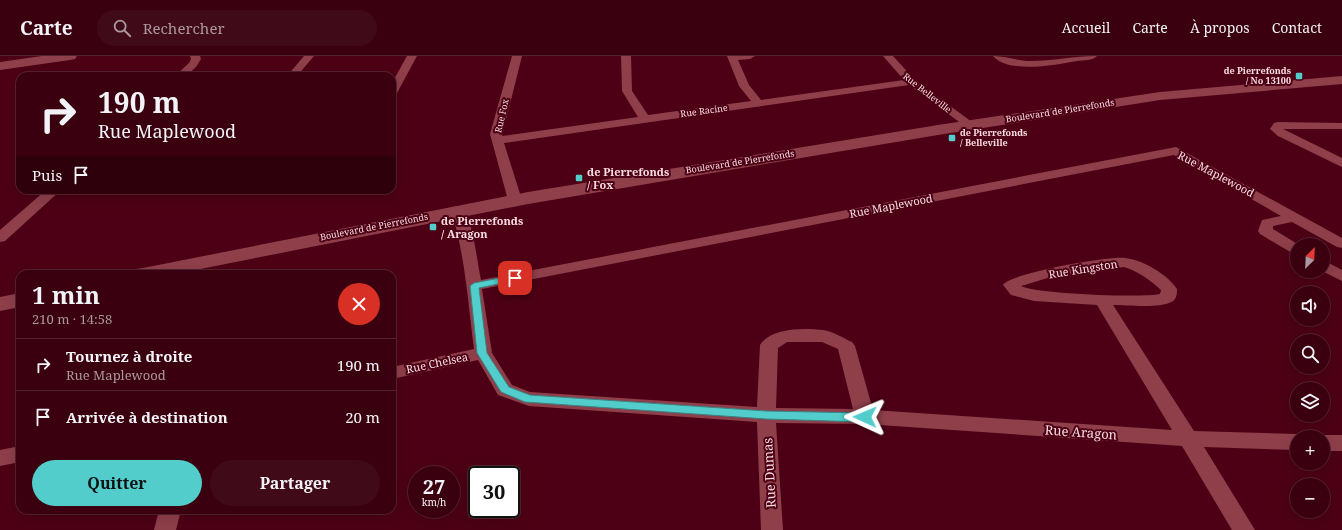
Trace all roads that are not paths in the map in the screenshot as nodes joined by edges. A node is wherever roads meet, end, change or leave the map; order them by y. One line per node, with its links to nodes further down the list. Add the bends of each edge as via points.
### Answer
1 (70, 56): 12 (main road)
2 (196, 56): 14 (street, via 195,63)
3 (309, 56): 15 (street)
4 (412, 56): 18 (street)
5 (517, 56): 23 (street, Rue Fox, via 498,125)
6 (626, 56): 20 (street, via 627,91)
7 (750, 56): 11 (street)
8 (888, 56): 17 (street, Rue Belleville)
9 (998, 56): 10 (street, via 1007,62 1020,64)
10 (1092, 56)
11 (732, 57): 19 (street, via 744,86)
12 (45, 58): 13 (main road)
13 (0, 66)
14 (185, 72)
15 (295, 72)
16 (1342, 80): 21 (main road, Boulevard de Pierrefonds, via 1160,96)
17 (911, 82): 19 (street, Rue Racine); 21 (street, Rue Belleville)
18 (396, 86)
19 (758, 104): 20 (street, Rue Racine)
20 (645, 119): 23 (street, Rue Racine)
21 (970, 125): 26 (main road, Boulevard de Pierrefonds)
22 (1342, 126): 24 (street, via 1278,125 1276,129)
23 (497, 140): 26 (street, Rue Fox)
24 (1342, 163)
25 (50, 194): 29 (street)
26 (515, 200): 27 (main road, Boulevard de Pierrefonds)
27 (458, 210): 33 (main road, Boulevard de Pierrefonds); 35 (street, Rue Aragon, via 464,225)
28 (1293, 217): 30 (street, Rue Maplewood); 31 (street, via 1266,224 1265,231); 35 (street, Rue Maplewood, via 1176,152)
29 (0, 238)
30 (1342, 244)
31 (1290, 246)
32 (1330, 269): 34 (street)
33 (164, 270)
34 (1342, 276)
35 (474, 286): 39 (street, Rue Aragon)
36 (1102, 300): 36 (street, Rue Kingston, via 1160,300 1168,297 1169,289 1137,265 1124,262 1022,279 1011,285 1017,291 1034,296); 43 (street)
37 (16, 301): 38 (main road)
38 (0, 304)
39 (482, 353): 40 (street, Rue Chelsea); 41 (street, Rue Aragon, via 505,390 529,399)
40 (396, 372)
41 (766, 415): 42 (street, Rue Aragon); 42 (street, via 769,345 784,336 824,336 846,346); 51 (street, Rue Dumas)
42 (865, 417): 43 (street, Rue Aragon)
43 (1189, 439): 44 (street, Rue Aragon); 52 (street)
44 (1290, 442)
45 (1330, 443): 46 (street)
46 (1342, 443)
47 (16, 455): 48 (street)
48 (0, 458)
49 (169, 514): 50 (street)
50 (165, 530)
51 (772, 530)
52 (1244, 530)

